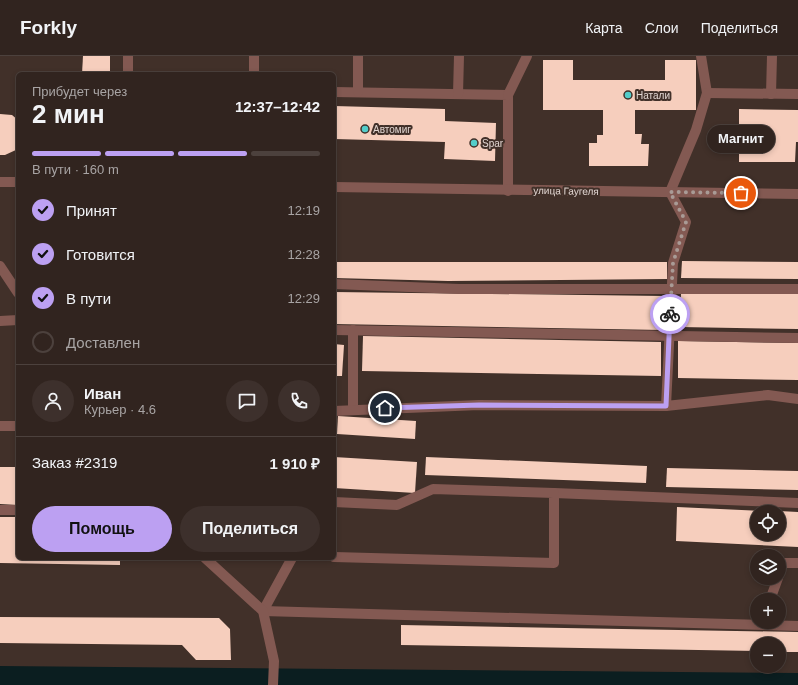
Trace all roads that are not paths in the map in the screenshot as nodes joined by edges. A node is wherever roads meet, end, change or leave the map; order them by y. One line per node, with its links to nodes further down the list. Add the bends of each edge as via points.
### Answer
1 (128, 56): 8 (street)
2 (254, 56): 9 (street)
3 (358, 56): 11 (street)
4 (459, 56): 13 (street)
5 (527, 56): 16 (street)
6 (700, 56): 12 (street)
7 (772, 56): 14 (street)
8 (128, 72)
9 (254, 72)
10 (336, 92): 11 (street)
11 (358, 92): 13 (street)
12 (707, 93): 14 (street); 21 (street, via 696,130)
13 (458, 94): 16 (street)
14 (771, 94): 15 (street)
15 (798, 94)
16 (508, 95): 20 (street)
17 (0, 182): 18 (street)
18 (16, 182)
19 (336, 187): 20 (street, улица Гаугеля)
20 (508, 191): 21 (street, улица Гаугеля)
21 (670, 192): 22 (street, улица Гаугеля); 25 (street, via 686,222 673,263)
22 (798, 194)
23 (0, 266): 27 (street)
24 (336, 284): 25 (street, via 459,289)
25 (671, 288): 26 (street); 32 (street)
26 (798, 289)
27 (16, 290)
28 (16, 320): 29 (street)
29 (0, 321)
30 (336, 330): 31 (street)
31 (353, 330): 32 (street); 36 (street)
32 (670, 335): 33 (street); 35 (street)
33 (798, 338)
34 (798, 399): 35 (street, via 768,395)
35 (666, 406): 36 (street, via 479,405)
36 (354, 409): 37 (street)
37 (336, 410)
38 (0, 426): 39 (street)
39 (16, 426)
40 (554, 493): 41 (street, via 433,489 397,505); 42 (street); 45 (street, via 554,563)
41 (336, 502)
42 (798, 503)
43 (0, 510): 44 (street)
44 (16, 510)
45 (336, 557)
46 (207, 560): 50 (street)
47 (291, 560): 50 (street)
48 (786, 563): 49 (street)
49 (798, 563)
50 (263, 611): 51 (street); 54 (street, via 274,661)
51 (750, 624)
52 (786, 625): 53 (street)
53 (798, 626)
54 (274, 685)

